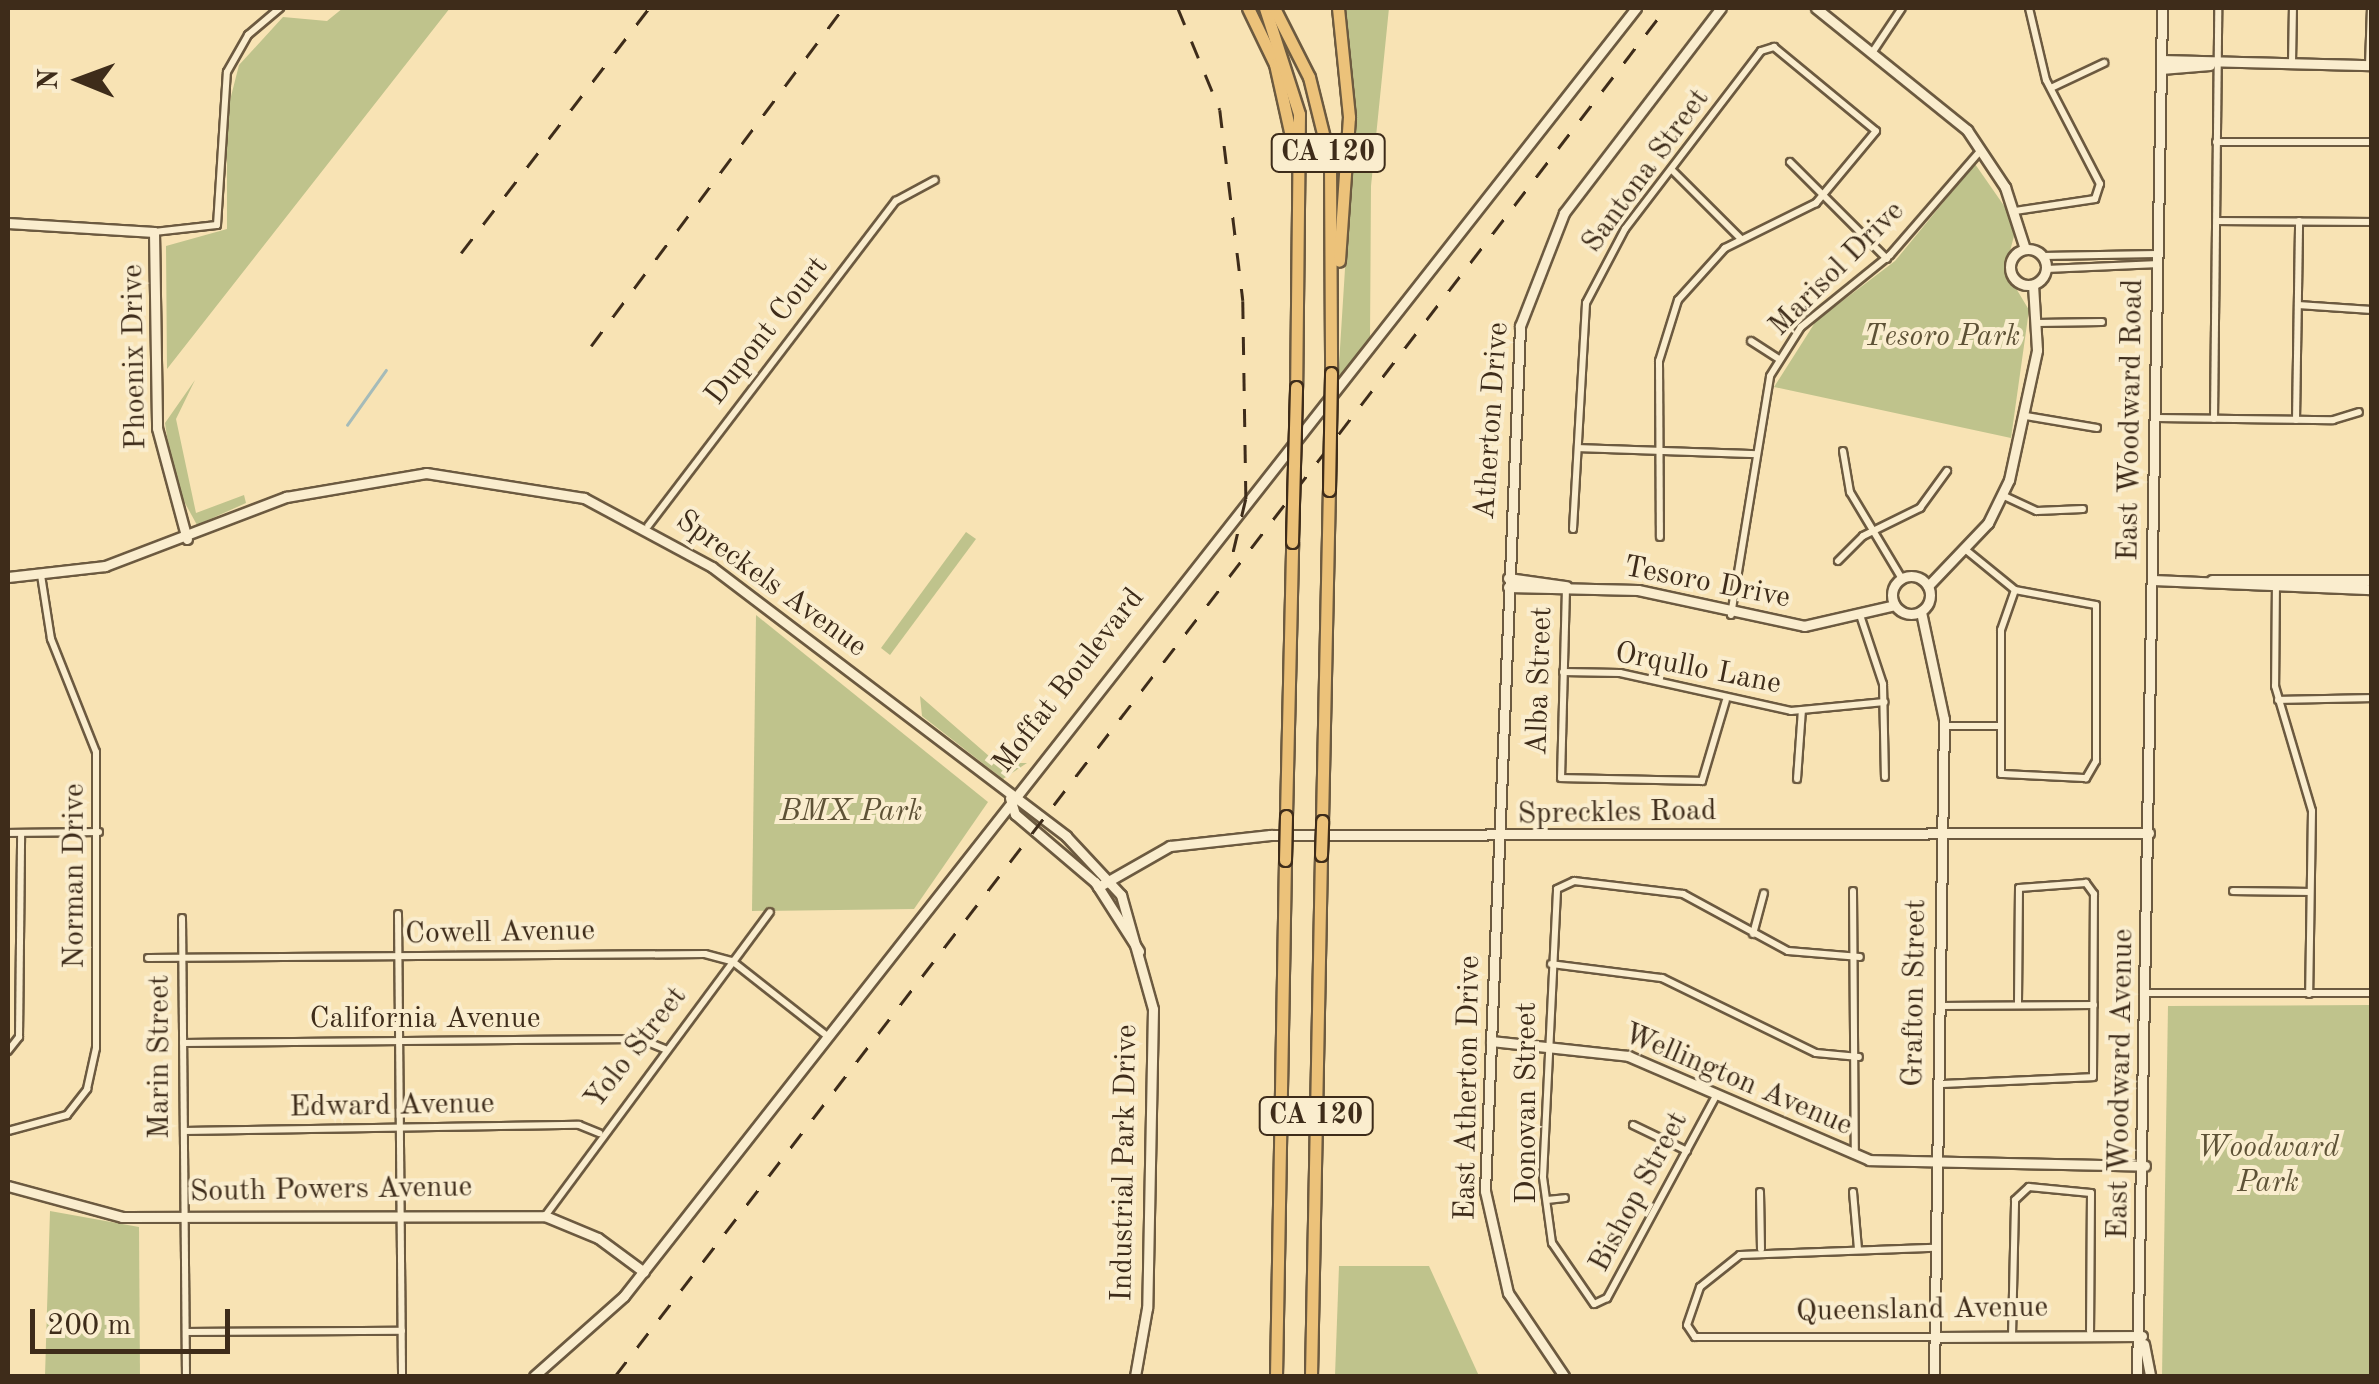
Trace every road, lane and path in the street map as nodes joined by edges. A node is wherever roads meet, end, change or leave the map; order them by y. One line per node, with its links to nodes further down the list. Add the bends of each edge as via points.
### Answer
1 (280, 8): 35 (street, via 248,35 227,72 217,224)
2 (1248, 8): 28 (highway, CA 120, via 1282,88)
3 (1265, 8): 28 (highway, via 1297,95)
4 (1274, 8): 44 (highway, CA 120, via 1325,132)
5 (1338, 8): 44 (highway, via 1349,117)
6 (1636, 8): 95 (street, Moffat Boulevard)
7 (1721, 8): 75 (street, Atherton Drive, via 1564,213 1535,274 1519,342)
8 (1816, 8): 15 (street)
9 (1902, 8): 15 (street)
10 (2029, 8): 21 (street)
11 (2162, 8): 17 (street, East Woodward Road)
12 (2218, 8): 18 (street)
13 (2293, 8): 19 (street)
14 (2370, 8): 20 (street)
15 (1874, 50): 24 (street)
16 (2104, 63): 21 (street)
17 (2161, 64): 18 (street); 40 (street, East Woodward Road)
18 (2213, 65): 19 (street); 22 (street)
19 (2292, 65): 20 (street)
20 (2370, 65)
21 (2050, 88): 30 (street, via 2098,173 2098,196)
22 (2216, 142): 23 (street); 31 (street)
23 (2372, 142)
24 (1982, 149): 30 (street); 39 (street, Marisol Drive)
25 (1790, 162): 29 (street)
26 (1674, 171): 29 (street, Santona Street, via 1765,48 1802,65 1876,131); 36 (street); 56 (street, Santona Street, via 1625,229 1586,303 1575,364)
27 (935, 180): 63 (street, Dupont Court, via 896,201)
28 (1298, 186): 169 (highway, CA 120, bridge)
29 (1826, 194): 36 (street); 39 (street)
30 (2016, 210): 37 (street)
31 (2217, 221): 32 (street); 53 (street)
32 (2300, 222): 33 (street); 43 (street)
33 (2372, 222)
34 (8, 224): 35 (street)
35 (154, 232): 67 (street, Phoenix Drive, via 157,428)
36 (1740, 238): 57 (street, via 1692,277 1668,320)
37 (2026, 249): 38 (street); 42 (street, via 2010,270)
38 (2042, 256): 40 (street); 41 (street)
39 (1887, 258): 49 (street, Marisol Drive, via 1830,298)
40 (2159, 259): 41 (street); 52 (street, East Woodward Road)
41 (2046, 269): 42 (street)
42 (2032, 285): 47 (street)
43 (2298, 305): 45 (street); 54 (street)
44 (1332, 310): 170 (highway, CA 120, bridge)
45 (2372, 310)
46 (2102, 322): 47 (street)
47 (2037, 323): 51 (street)
48 (1752, 341): 49 (street)
49 (1780, 359): 59 (street, Marisol Drive, via 1760,406)
50 (2359, 412): 54 (street)
51 (2026, 416): 55 (street); 61 (street)
52 (2157, 418): 53 (street); 73 (street, East Woodward Road)
53 (2214, 419): 54 (street)
54 (2296, 420)
55 (2096, 428)
56 (1579, 448): 57 (street); 64 (street, Santona Street)
57 (1662, 451): 59 (street); 66 (street)
58 (1843, 452): 65 (street, via 1850,492)
59 (1755, 454): 83 (street, Marisol Drive, via 1752,528)
60 (1947, 472): 65 (street, via 1920,508)
61 (2002, 495): 62 (street, via 2037,511); 68 (street)
62 (2083, 510)
63 (648, 526): 67 (street, Spreckels Avenue, via 550,488 426,473 321,488); 95 (street, Spreckels Avenue)
64 (1572, 529)
65 (1872, 530): 69 (street); 72 (street)
66 (1660, 537)
67 (187, 539): 70 (street, Spreckels Avenue)
68 (1966, 550): 78 (street); 80 (street)
69 (1838, 561)
70 (41, 576): 71 (street, Spreckels Avenue); 96 (street, Norman Drive, via 51,639 96,752)
71 (8, 577)
72 (1902, 579): 78 (street); 81 (street)
73 (2153, 580): 76 (street); 99 (street, East Woodward Road)
74 (2372, 580): 76 (street)
75 (1508, 583): 77 (street, Tesoro Drive); 101 (street, Atherton Drive)
76 (2276, 584): 79 (street); 88 (street)
77 (1566, 586): 83 (street, Tesoro Drive, via 1638,590); 85 (street, Alba Street)
78 (1928, 586): 82 (street)
79 (2372, 589)
80 (2016, 590): 92 (street, via 2001,630); 92 (street, via 2094,601 2092,775 2005,778)
81 (1895, 605): 82 (street); 84 (street, Tesoro Drive)
82 (1921, 612): 91 (street, Grafton Street)
83 (1732, 615): 84 (street, Tesoro Drive, via 1804,626)
84 (1862, 618): 89 (street)
85 (1563, 672): 87 (street, Orqullo Lane, via 1620,673); 87 (street, Alba Street, via 1561,778 1706,778)
86 (2372, 698): 88 (street)
87 (1726, 700): 90 (street, Orqullo Lane)
88 (2278, 700): 106 (street, via 2308,782)
89 (1884, 702): 90 (street, Orqullo Lane); 93 (street)
90 (1802, 710): 94 (street)
91 (1944, 726): 92 (street); 100 (street, Grafton Street)
92 (2000, 726)
93 (1884, 778)
94 (1797, 779)
95 (1010, 798): 102 (street); 103 (street, Industrial Park Drive, via 1015,814); 127 (street, Moffat Boulevard)
96 (99, 832): 98 (street); 140 (street, Norman Drive, via 92,1077 60,1120)
97 (8, 833): 98 (street)
98 (21, 833): 108 (street)
99 (2149, 833): 100 (street, Spreckles Road); 121 (street, East Woodward Avenue)
100 (1942, 834): 101 (street, Spreckles Road); 126 (street, Grafton Street)
101 (1499, 840): 102 (street, Spreckles Road, via 1202,839); 129 (street, East Atherton Drive)
102 (1111, 879): 103 (street, Spreckles Road); 114 (street, Industrial Park Drive)
103 (1098, 887): 114 (street, Industrial Park Drive)
104 (1853, 890): 116 (street)
105 (2233, 891): 106 (street)
106 (2310, 892): 123 (street)
107 (1764, 894): 113 (street)
108 (20, 908): 109 (street); 133 (street, via 18,1037)
109 (8, 909)
110 (770, 912): 119 (street, Yolo Street)
111 (398, 914): 115 (street)
112 (182, 918): 118 (street, Marin Street)
113 (1752, 934): 116 (street, via 1795,954); 120 (street, Donovan Street, via 1683,894 1574,881 1557,889)
114 (1139, 951): 168 (street, Industrial Park Drive, via 1153,1009 1147,1308)
115 (398, 957): 118 (street, Cowell Avenue); 119 (street, Cowell Avenue); 128 (street)
116 (1860, 957): 134 (street)
117 (148, 958): 118 (street, Cowell Avenue)
118 (182, 959): 130 (street, Marin Street)
119 (732, 961): 127 (street); 132 (street, Yolo Street)
120 (1551, 964): 131 (street, Donovan Street); 134 (street, via 1662,978 1816,1053)
121 (2145, 993): 123 (street); 145 (street, East Woodward Avenue)
122 (2372, 993): 123 (street)
123 (2310, 994)
124 (2018, 1005): 125 (street); 125 (street, via 2018,892 2033,882 2092,886); 126 (street)
125 (2094, 1005): 135 (street, via 2093,1077)
126 (1940, 1006): 135 (street, Grafton Street)
127 (826, 1035): 157 (street, Moffat Boulevard)
128 (399, 1042): 130 (street, California Avenue); 132 (street, California Avenue, via 640,1039); 138 (street)
129 (1491, 1042): 131 (street, Wellington Avenue); 171 (street, East Atherton Drive, via 1492,1241 1528,1332)
130 (183, 1043): 139 (street, Marin Street)
131 (1548, 1044): 136 (street, Wellington Avenue, via 1628,1056); 150 (street, Donovan Street)
132 (664, 1048): 141 (street, Yolo Street)
133 (8, 1052)
134 (1859, 1057): 143 (street)
135 (1940, 1084): 144 (street, Grafton Street)
136 (1717, 1094): 142 (street, Bishop Street); 143 (street, Wellington Avenue)
137 (1634, 1125): 142 (street)
138 (399, 1130): 139 (street, Edward Avenue); 141 (street, Edward Avenue); 151 (street)
139 (184, 1131): 153 (street, Marin Street)
140 (8, 1132)
141 (600, 1133): 152 (street, Yolo Street)
142 (1686, 1151): 158 (street, Bishop Street, via 1607,1298)
143 (1855, 1157): 144 (street, Wellington Avenue)
144 (1938, 1162): 145 (street, Wellington Avenue); 154 (street, Grafton Street)
145 (2146, 1166): 163 (street, East Woodward Avenue)
146 (8, 1186): 153 (street, South Powers Avenue, via 94,1214)
147 (1760, 1192): 155 (street)
148 (1853, 1192): 156 (street)
149 (1564, 1198): 150 (street)
150 (1547, 1200): 158 (street, Donovan Street, via 1564,1270)
151 (401, 1212): 152 (street, South Powers Avenue); 153 (street, South Powers Avenue); 159 (street)
152 (545, 1216): 157 (street, South Powers Avenue, via 598,1238)
153 (184, 1218): 160 (street, Marin Street)
154 (1936, 1248): 156 (street); 164 (street, Grafton Street)
155 (1760, 1249): 156 (street); 164 (street, Queensland Avenue, via 1733,1258 1700,1287 1687,1325 1702,1337)
156 (1858, 1249)
157 (644, 1272): 167 (street, Moffat Boulevard)
158 (1594, 1304)
159 (402, 1331): 160 (street); 166 (street)
160 (186, 1332): 165 (street, Marin Street)
161 (2090, 1332): 162 (street, Queensland Avenue); 162 (street, via 2091,1193 2029,1187 2015,1200); 163 (street, Queensland Avenue)
162 (2012, 1336): 164 (street, Queensland Avenue)
163 (2142, 1336): 173 (street, East Woodward Avenue); 174 (street, East Woodward Avenue)
164 (1935, 1337): 172 (street, Grafton Street)
165 (186, 1376)
166 (402, 1376)
167 (534, 1376)
168 (1135, 1376)
169 (1276, 1376)
170 (1311, 1376)
171 (1564, 1376)
172 (1934, 1376)
173 (2137, 1376)
174 (2150, 1376)

